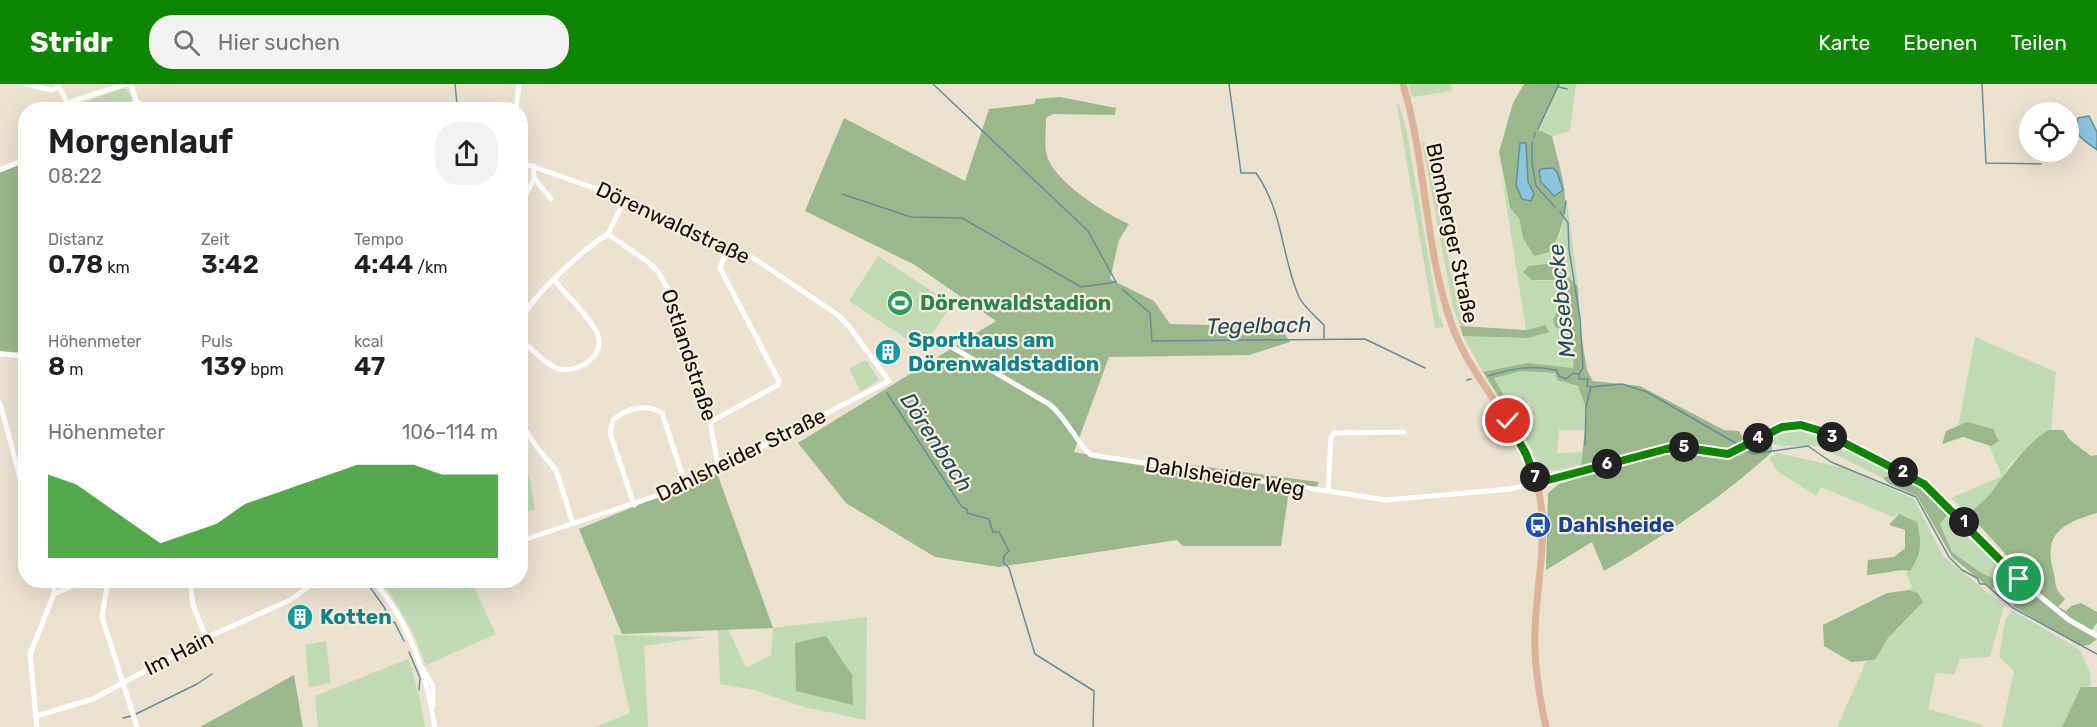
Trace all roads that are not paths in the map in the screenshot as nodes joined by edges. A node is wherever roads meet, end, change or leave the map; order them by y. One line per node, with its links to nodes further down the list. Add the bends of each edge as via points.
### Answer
1 (26, 84): 5 (street)
2 (129, 84): 7 (street); 8 (street)
3 (519, 84): 9 (street)
4 (1403, 84): 33 (main road, Blomberger Straße, via 1453,328 1517,436)
5 (57, 87): 6 (street)
6 (66, 102)
7 (70, 102)
8 (139, 102)
9 (517, 102)
10 (18, 162): 13 (street)
11 (528, 164): 12 (street, Dörenwaldstraße)
12 (534, 165): 14 (street); 17 (street, Dörenwaldstraße)
13 (0, 170)
14 (534, 178): 15 (street); 16 (street)
15 (528, 190)
16 (551, 198)
17 (625, 199): 18 (street); 19 (street, Dörenwaldstraße)
18 (608, 234): 20 (street, via 587,248); 28 (street, Ostlandstraße, via 648,262 664,280)
19 (728, 247): 26 (street, Dörenwaldstraße, via 755,260 849,324); 28 (street, via 720,268 779,381)
20 (555, 281): 21 (street, via 538,294); 22 (street, via 597,332 600,344 595,357 582,365 557,369)
21 (528, 309)
22 (528, 345)
23 (952, 347): 35 (street, Dahlsheider Weg, via 1049,404 1091,455)
24 (0, 354): 25 (street)
25 (18, 355)
26 (889, 381): 31 (street, Dahlsheider Straße)
27 (0, 404): 32 (street)
28 (712, 421): 31 (street, Ostlandstraße)
29 (1404, 432): 35 (street, via 1334,433)
30 (528, 433): 37 (street, via 556,470)
31 (719, 469): 34 (street, Dahlsheider Straße)
32 (18, 470)
33 (1537, 483): 35 (street, Dahlsheider Weg, via 1511,489 1386,500); 46 (street, Dahlsheider Weg, via 1666,449 1680,447 1717,454 1741,448 1782,427 1801,425 1821,431 1917,479 2019,579 2069,620); 53 (main road, Blomberger Straße, via 1543,543 1535,649)
34 (686, 486): 36 (street, Dahlsheider Straße); 36 (street, via 662,413 648,407 625,412 613,420 610,434)
35 (1328, 491)
36 (634, 505): 37 (street, Dahlsheider Straße)
37 (573, 524): 38 (street, Dahlsheider Straße)
38 (528, 538)
39 (54, 588): 45 (street)
40 (68, 588): 45 (street)
41 (107, 588): 48 (street, via 102,617)
42 (191, 588): 47 (street)
43 (308, 588): 47 (street, Im Hain)
44 (379, 588): 52 (street, via 407,630 422,668)
45 (54, 594): 49 (street, via 30,654)
46 (2097, 636)
47 (206, 638): 48 (street, Im Hain)
48 (123, 682): 49 (street, Im Hain, via 81,704); 51 (street)
49 (36, 716): 50 (street)
50 (37, 727)
51 (137, 727)
52 (435, 727)
53 (1546, 727)

